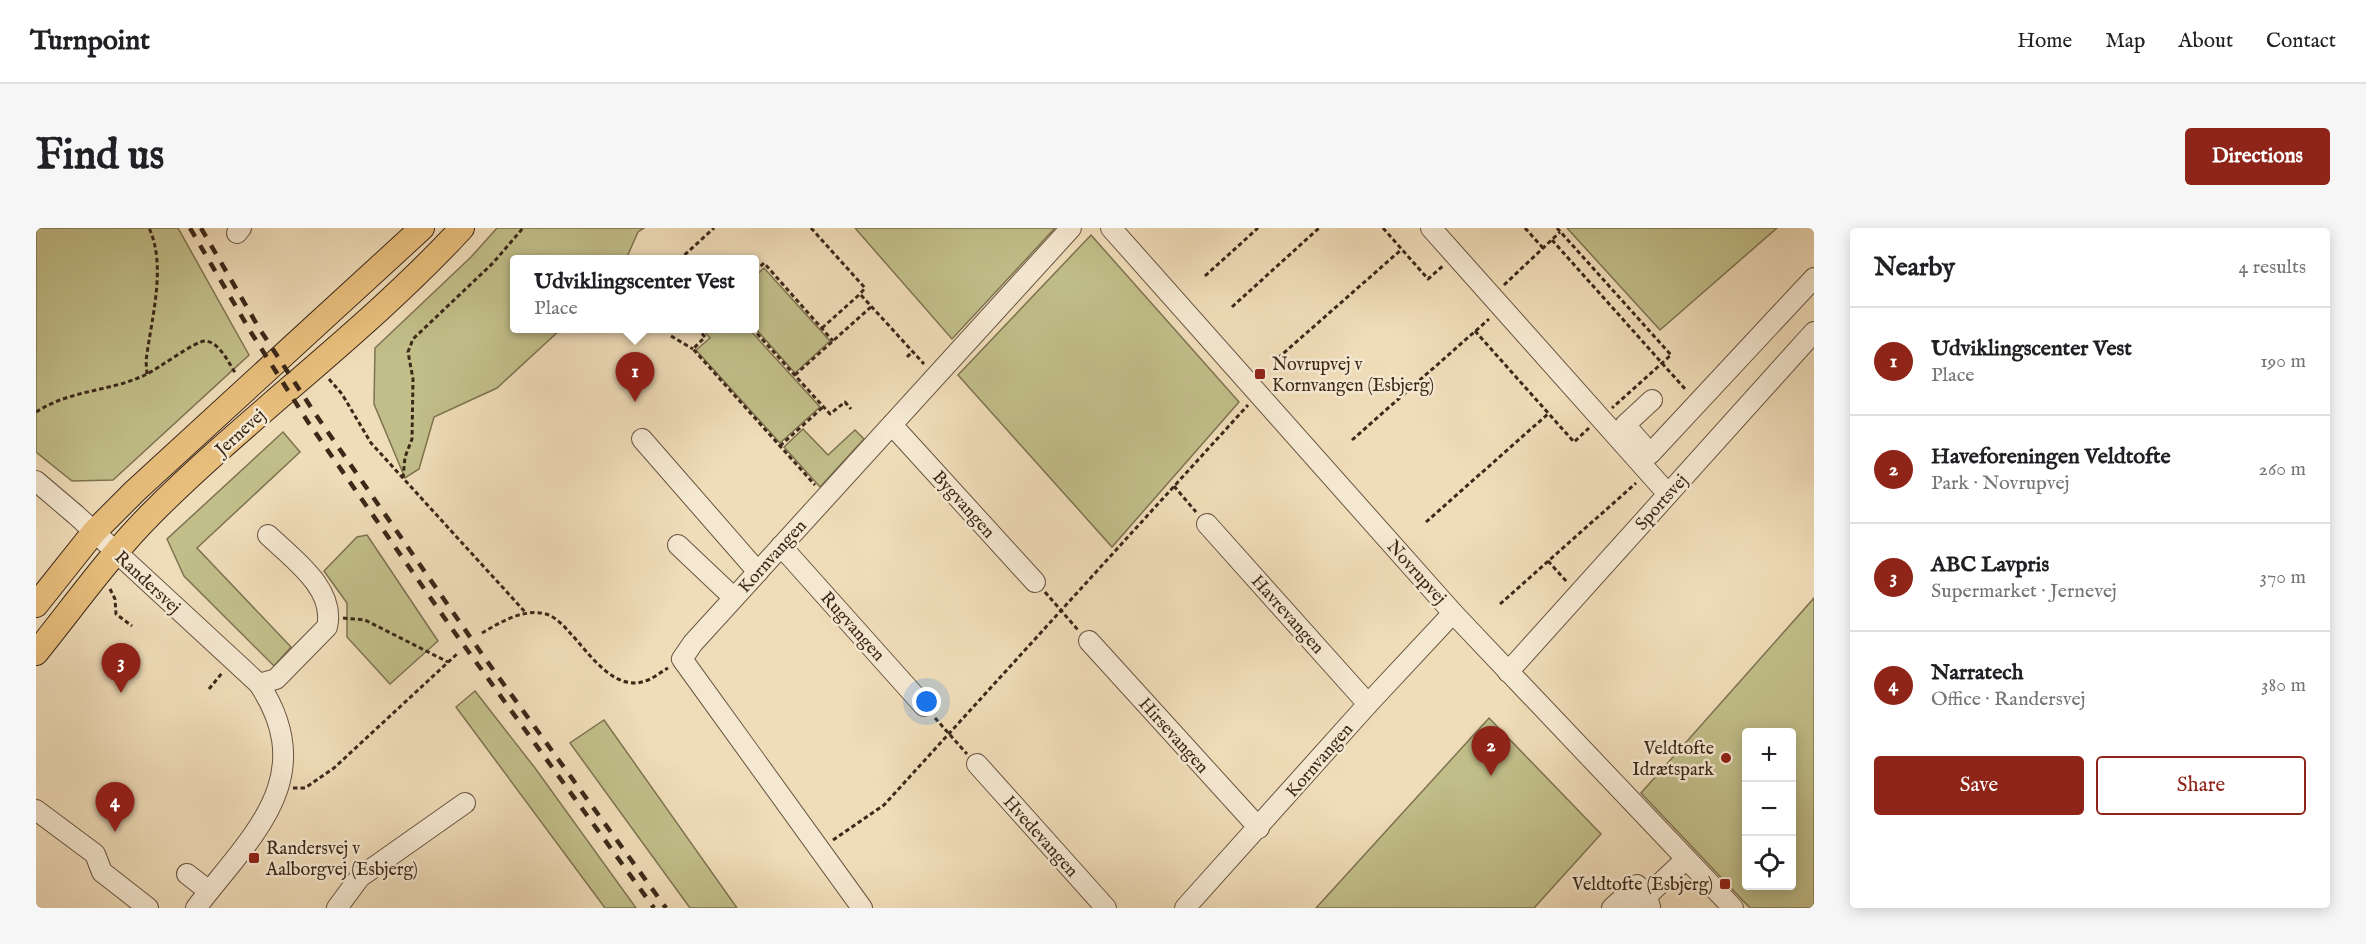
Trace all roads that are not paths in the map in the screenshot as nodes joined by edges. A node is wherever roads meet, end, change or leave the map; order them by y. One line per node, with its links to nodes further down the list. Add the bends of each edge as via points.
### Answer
1 (422, 228): 10 (main road, Jernevej)
2 (462, 228): 20 (main road, Jernevej, via 151,514)
3 (1071, 228): 9 (street, Kornvangen)
4 (1111, 228): 25 (street, Novrupvej)
5 (1431, 228): 12 (street)
6 (1814, 278): 12 (street, via 1697,403)
7 (1814, 332): 14 (street, Sportsvej)
8 (1652, 400): 12 (street, via 1625,425)
9 (892, 425): 19 (street, Kornvangen); 22 (street, Bygvangen)
10 (194, 437): 16 (main road, Jernevej); 20 (main road, via 172,472 115,528)
11 (642, 440): 21 (street)
12 (1649, 463): 14 (street)
13 (36, 481): 16 (street, Randersvej)
14 (1673, 489): 29 (street, Sportsvej)
15 (1207, 524): 31 (street, Havrevangen)
16 (94, 532): 20 (street, Randersvej); 24 (main road, Jernevej); 27 (main road, via 98,554 42,622)
17 (268, 535): 30 (street, via 324,595 329,618 327,627 276,679)
18 (678, 545): 23 (street)
19 (781, 546): 21 (street, Kornvangen); 32 (street, Rugvangen)
20 (117, 552): 28 (main road, Jernevej); 30 (street, Randersvej)
21 (758, 572): 23 (street, Kornvangen)
22 (1035, 582)
23 (734, 598): 44 (street, Kornvangen, via 682,659)
24 (36, 605)
25 (1454, 613): 29 (street, Novrupvej); 31 (street, Kornvangen)
26 (1089, 641): 36 (street, Hirsevangen)
27 (36, 644)
28 (36, 653)
29 (1508, 672): 37 (street, Novrupvej)
30 (259, 684): 39 (street, Randersvej, via 275,712 284,744 280,787 271,808)
31 (1368, 704): 36 (street, Kornvangen)
32 (924, 706)
33 (977, 764): 45 (street, Hvedevangen)
34 (465, 803): 43 (street, via 360,877)
35 (36, 810): 41 (street, via 95,854 102,872)
36 (1259, 828): 46 (street, Kornvangen)
37 (1685, 860): 40 (street); 48 (street, Novrupvej)
38 (187, 874): 39 (street)
39 (209, 891): 42 (street, Randersvej)
40 (1644, 904): 47 (street, via 1636,885)
41 (148, 908)
42 (196, 908)
43 (337, 908)
44 (862, 908)
45 (1106, 908)
46 (1185, 908)
47 (1612, 908)
48 (1733, 908)

